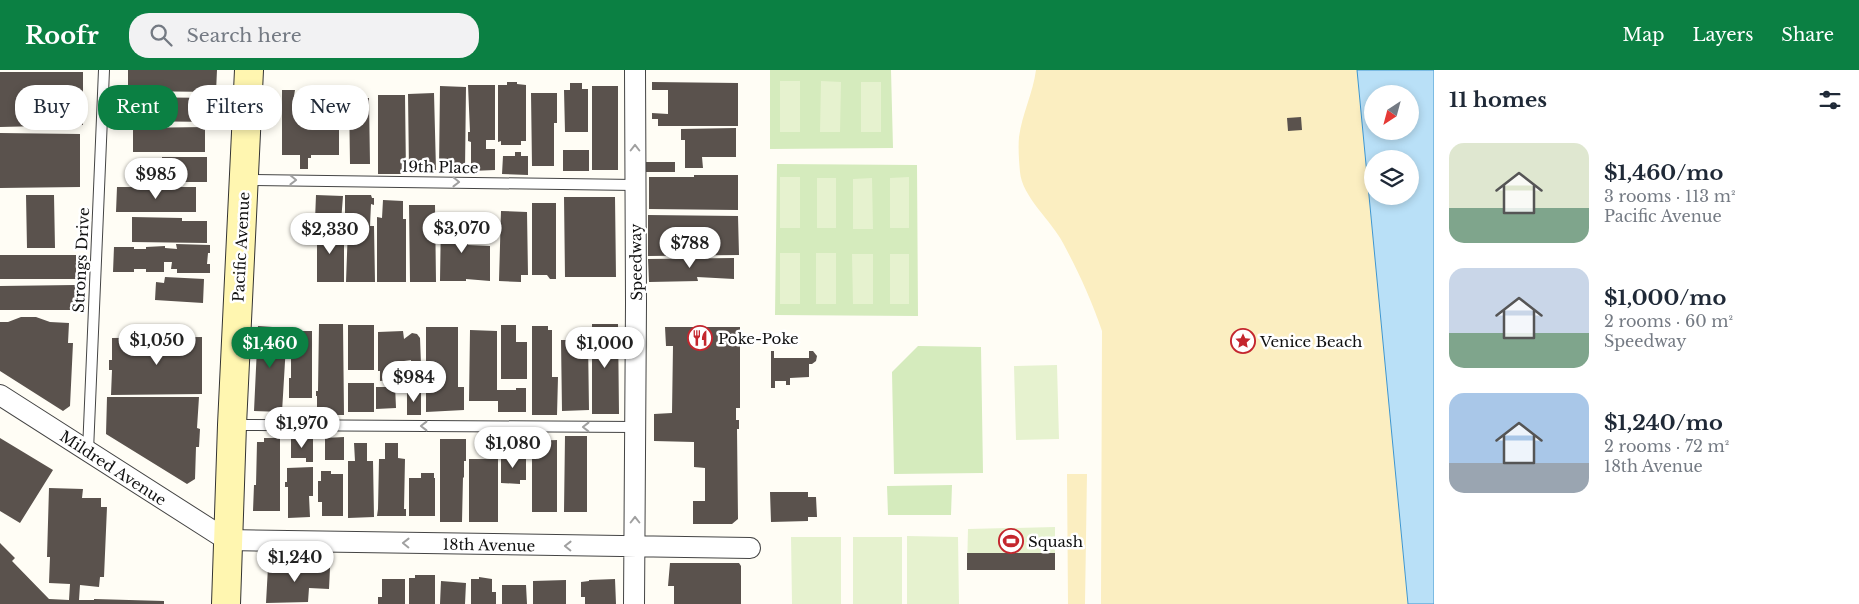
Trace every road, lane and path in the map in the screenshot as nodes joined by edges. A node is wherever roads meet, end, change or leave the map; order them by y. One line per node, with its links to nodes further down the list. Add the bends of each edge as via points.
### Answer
1 (104, 70): 9 (lane, Strongs Drive)
2 (248, 70): 4 (main road, Pacific Avenue)
3 (635, 70): 5 (street, Speedway, one-way to 3)
4 (244, 180): 5 (lane, 19th Place, one-way to 5); 7 (main road, Pacific Avenue)
5 (635, 185): 8 (street, Speedway)
6 (0, 395): 9 (street, Mildred Avenue)
7 (232, 424): 8 (lane, one-way to 7); 10 (main road, Pacific Avenue)
8 (635, 428): 11 (street, Speedway, one-way to 8)
9 (88, 452): 10 (street, Mildred Avenue)
10 (227, 540): 11 (street, 18th Avenue, one-way to 10); 13 (main road, Pacific Avenue)
11 (634, 547): 12 (street, 18th Avenue); 14 (street, Speedway)
12 (750, 548)
13 (226, 604)
14 (634, 604)

